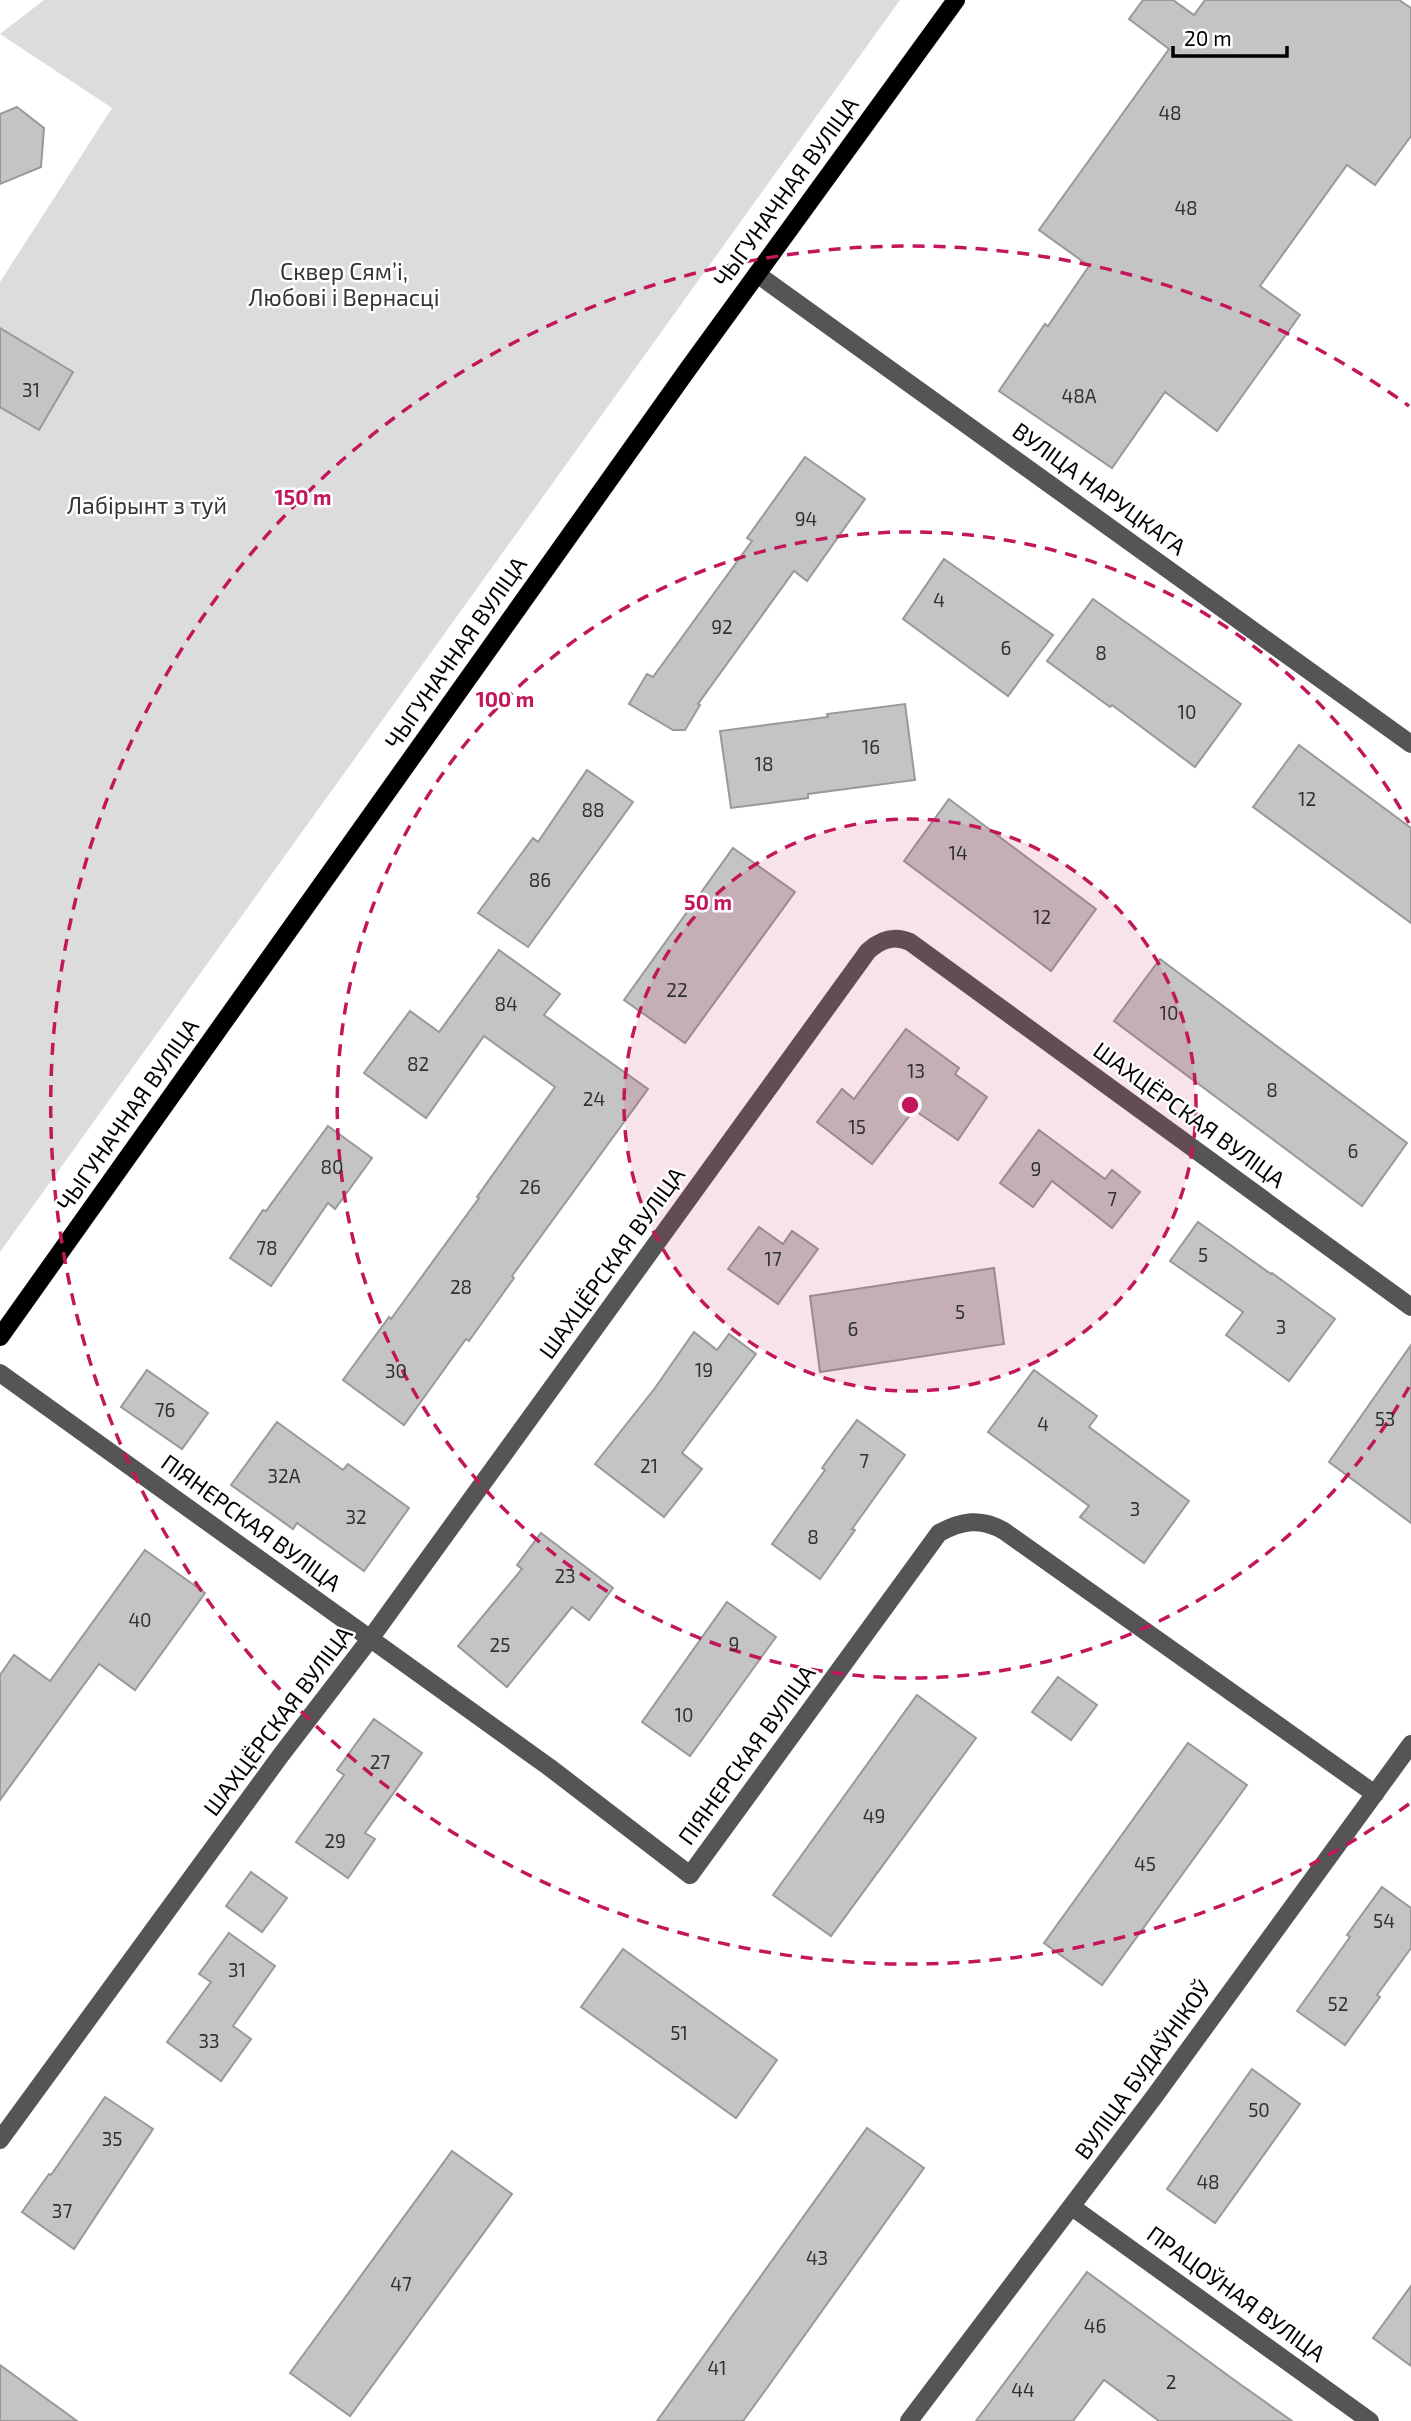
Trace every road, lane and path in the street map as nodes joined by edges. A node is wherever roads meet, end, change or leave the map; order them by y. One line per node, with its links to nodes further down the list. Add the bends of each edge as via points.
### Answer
1 (956, 0): 2 (main road, ЧЫГУНАЧНАЯ ВУЛІЦА)
2 (757, 274): 3 (street, ВУЛІЦА НАРУЦКАГА); 5 (main road, ЧЫГУНАЧНАЯ ВУЛІЦА)
3 (1411, 744)
4 (1411, 1307): 7 (street, ШАХЦЁРСКАЯ ВУЛІЦА, via 910,942 887,938 868,951)
5 (0, 1337)
6 (0, 1373): 7 (street, ПІЯНЕРСКАЯ ВУЛІЦА)
7 (370, 1639): 9 (street, ПІЯНЕРСКАЯ ВУЛІЦА, via 690,1875 939,1533 956,1524 992,1523); 10 (street, ШАХЦЁРСКАЯ ВУЛІЦА)
8 (1411, 1744): 9 (street, ВУЛІЦА БУДАЎНІКОЎ)
9 (1375, 1794): 11 (street, ВУЛІЦА БУДАЎНІКОЎ)
10 (0, 2140)
11 (1072, 2207): 12 (street, ВУЛІЦА БУДАЎНІКОЎ); 13 (street, ПРАЦОЎНАЯ ВУЛІЦА)
12 (909, 2421)
13 (1370, 2421)

